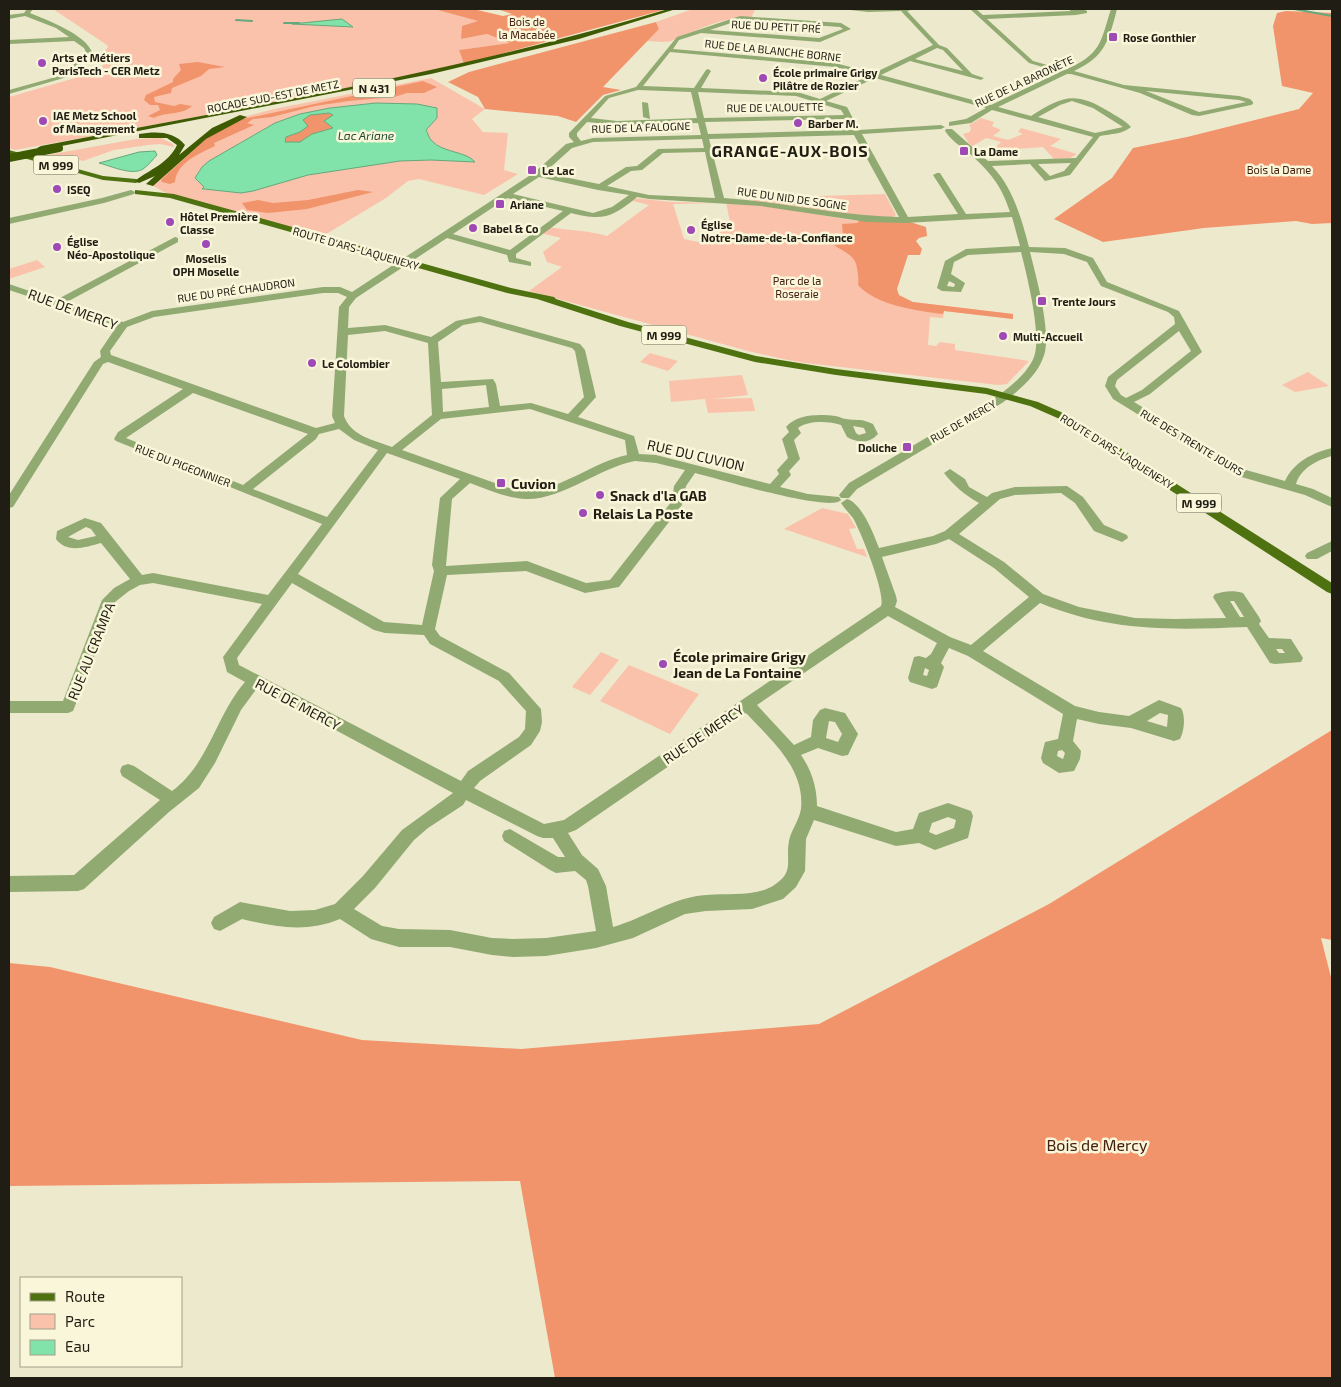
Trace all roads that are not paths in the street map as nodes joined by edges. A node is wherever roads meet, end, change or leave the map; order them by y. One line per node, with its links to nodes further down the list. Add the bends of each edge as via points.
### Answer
1 (673, 9): 45 (highway, ROCADE SUD-EST DE METZ / N 431, via 540,48 417,76)
2 (684, 9): 31 (highway, ROCADE SUD-EST DE METZ / N 431, via 537,52)
3 (844, 9): 4 (street)
4 (902, 9): 5 (street); 19 (street)
5 (916, 9)
6 (973, 9): 14 (street)
7 (1000, 9): 12 (street)
8 (1114, 9): 23 (street, RUE DE LA BARONÈTE, via 1099,52)
9 (760, 11): 15 (street)
10 (28, 12): 13 (street); 17 (street)
11 (1076, 13): 12 (street)
12 (1008, 16): 14 (street)
13 (9, 17)
14 (982, 17): 23 (street, via 1031,62)
15 (755, 19): 16 (street, RUE DU PETIT PRÉ, via 738,18); 16 (street, RUE DU PETIT PRÉ, via 848,29 820,40)
16 (702, 31): 20 (street, via 677,39)
17 (75, 39): 18 (street); 30 (street, via 89,52 68,74)
18 (9, 42)
19 (937, 46): 21 (street); 24 (street, via 945,49)
20 (668, 50): 25 (street, RUE DE LA BLANCHE BORNE, via 830,64); 28 (street)
21 (909, 59): 24 (street); 25 (street)
22 (708, 72): 29 (street)
23 (1070, 72): 27 (street); 34 (street, RUE DE LA BARONÈTE)
24 (969, 74): 26 (street)
25 (875, 75): 32 (street); 34 (street, RUE DE LA BLANCHE BORNE)
26 (980, 78)
27 (1124, 87): 27 (street, via 1199,114 1251,103 1239,98)
28 (638, 88): 29 (street); 37 (street, via 607,97)
29 (695, 90): 32 (street, via 790,94); 39 (street)
30 (9, 92)
31 (324, 98): 45 (highway, ROCADE SUD-EST DE METZ / N 431); 55 (highway, via 254,113 219,126 204,135)
32 (821, 101): 35 (street, via 843,108)
33 (644, 103): 38 (street)
34 (992, 107): 36 (street, RUE DE LA BLANCHE BORNE); 40 (street, RUE DE LA BARONÈTE)
35 (849, 117): 39 (street, RUE DE L'ALOUETTE); 41 (street)
36 (1032, 118): 42 (street, RUE DE LA BLANCHE BORNE); 42 (street, via 1065,100 1074,99 1126,126 1123,130)
37 (586, 120): 38 (street, RUE DE L'ALOUETTE, via 617,123); 44 (street, via 572,135)
38 (644, 120): 39 (street, RUE DE L'ALOUETTE)
39 (701, 120): 43 (street)
40 (951, 128): 41 (street, RUE DE LA FALOGNE); 50 (street, RUE DE MERCY, via 961,143)
41 (857, 132): 43 (street, RUE DE LA FALOGNE); 67 (street)
42 (1095, 135): 48 (street, via 1097,137)
43 (704, 136): 44 (street, RUE DE LA FALOGNE); 46 (street)
44 (578, 142): 51 (street, RUE DE LA FALOGNE, via 565,148)
45 (59, 146): 47 (highway, ROCADE SUD-EST DE METZ / N 431, bridge); 47 (highway, ROCADE SUD-EST DE METZ / N 431); 54 (highway, via 150,135 179,142 180,148 173,156 151,176)
46 (708, 150): 57 (street, via 662,152 639,168 629,169); 62 (street)
47 (9, 154): 53 (main road, M 999)
48 (1078, 160): 49 (street); 49 (street, via 1065,175 1048,179)
49 (1032, 162): 50 (street)
50 (984, 164): 65 (street, RUE DE MERCY, via 1003,184)
51 (538, 174): 57 (street, RUE DU NID DE SOGNE); 59 (street, RUE DE LA FALOGNE)
52 (937, 175): 66 (street)
53 (103, 178): 54 (main road, M 999); 56 (main road, M 999)
54 (137, 181): 55 (main road, ROUTE D'ARS-LAQUENEXY); 56 (main road)
55 (150, 185): 58 (main road); 61 (main road, ROUTE D'ARS-LAQUENEXY / M 999)
56 (122, 188): 58 (main road, ROUTE D'ARS-LAQUENEXY); 63 (street)
57 (598, 188): 60 (street, RUE DU NID DE SOGNE)
58 (134, 192): 61 (main road, ROUTE D'ARS-LAQUENEXY / M 999); 63 (street)
59 (506, 195): 64 (street); 69 (street, RUE DE LA FALOGNE)
60 (634, 195): 62 (street, RUE DU NID DE SOGNE); 64 (street, via 605,215 593,216)
61 (171, 196): 73 (main road, ROUTE D'ARS-LAQUENEXY / M 999)
62 (720, 200): 67 (street, RUE DU NID DE SOGNE, via 849,217)
63 (93, 202): 68 (street)
64 (564, 207): 72 (street)
65 (1015, 214): 66 (street, RUE DU NID DE SOGNE); 71 (street, RUE DE MERCY)
66 (963, 216): 67 (street, RUE DU NID DE SOGNE)
67 (905, 220)
68 (9, 221)
69 (446, 235): 72 (street); 73 (street, RUE DE LA FALOGNE)
70 (176, 240): 78 (street)
71 (1024, 249): 75 (street, RUE DES TRENTE JOURS, via 966,252 950,261); 80 (street, RUE DES TRENTE JOURS, via 1065,251 1090,260 1104,284 1171,310 1178,315); 86 (street, RUE DE MERCY, via 1040,314 1041,348 1036,362)
72 (511, 253): 74 (street, via 512,260)
73 (406, 262): 77 (street, RUE DE LA FALOGNE); 86 (main road, ROUTE D'ARS-LAQUENEXY / M 999, via 755,358)
74 (528, 264)
75 (946, 275)
76 (9, 287): 78 (street, RUE DE MERCY)
77 (353, 296): 79 (street, RUE DU PRÉ CHAUDRON, via 340,290 316,291 152,314); 81 (street, via 344,307)
78 (57, 303): 79 (street, RUE DE MERCY)
79 (123, 325): 83 (street, RUE DE MERCY, via 105,351)
80 (1180, 325): 87 (street, RUE DES TRENTE JOURS, via 1112,379 1110,386 1113,392); 87 (street, RUE DES TRENTE JOURS, via 1197,352 1146,392)
81 (342, 332): 82 (street, via 385,328); 92 (street, via 338,416)
82 (433, 341): 84 (street); 90 (street, via 460,323 480,319 576,346 580,350 590,397)
83 (108, 358): 85 (street); 106 (street, via 99,362)
84 (436, 386): 88 (street, via 489,381); 89 (street)
85 (191, 389): 93 (street); 102 (street, RUE DU PIGEONNIER, via 120,438)
86 (1006, 395): 103 (street, RUE DE MERCY, via 853,486); 117 (main road, ROUTE D'ARS-LAQUENEXY / M 999, via 1066,418)
87 (1126, 402): 100 (street, RUE DES TRENTE JOURS, via 1242,473)
88 (494, 410): 89 (street); 90 (street, via 531,406)
89 (438, 416): 94 (street)
90 (571, 418): 96 (street, via 630,438)
91 (846, 423): 101 (street, via 834,419 797,422 792,427 795,433 788,439 794,458)
92 (341, 425): 93 (street); 94 (street, via 353,435)
93 (314, 432): 102 (street, RUE DU PIGEONNIER, via 312,437)
94 (389, 449): 99 (street, RUE DU CUVION); 107 (street, RUE DE MERCY)
95 (1332, 452): 100 (street, via 1297,470)
96 (633, 456): 97 (street, RUE DU CUVION); 99 (street, RUE DU CUVION, via 611,462 534,496 514,494)
97 (692, 468): 101 (street, RUE DU CUVION); 114 (street, via 680,486 678,502 614,584 585,588 527,566)
98 (950, 473): 104 (street, via 964,489)
99 (469, 478): 114 (street, via 446,498 438,565)
100 (1289, 486): 105 (street, RUE DES TRENTE JOURS)
101 (773, 489): 103 (street, RUE DU CUVION, via 808,498)
102 (244, 490): 107 (street, RUE DU PIGEONNIER)
103 (842, 499): 112 (street, via 859,519)
104 (988, 502): 108 (street); 110 (street, via 996,496 1015,491 1063,490 1079,500 1099,528)
105 (1332, 503)
106 (9, 504)
107 (330, 521): 115 (street, RUE DE MERCY)
108 (950, 534): 112 (street); 118 (street, via 999,565)
109 (103, 538): 116 (street, via 130,564)
110 (1122, 538)
111 (1332, 545): 113 (street)
112 (874, 554): 120 (street, via 889,596)
113 (1312, 556)
114 (441, 571): 123 (street)
115 (291, 576): 119 (street, RUE DE MERCY); 123 (street, via 379,626)
116 (138, 580): 119 (street, RUE AU CRAMPA, via 153,578); 130 (street, RUE AU CRAMPA, via 115,593 110,600 68,707)
117 (1332, 589)
118 (1038, 597): 121 (street, via 1095,616 1131,622 1187,625); 126 (street)
119 (272, 601): 128 (street, RUE DE MERCY, via 230,657 232,668)
120 (887, 609): 124 (street); 129 (street, RUE DE MERCY)
121 (1236, 622): 122 (street); 122 (street, via 1220,597 1238,596 1254,622)
122 (1251, 622): 125 (street)
123 (428, 630): 137 (street, via 434,640 504,677 533,710 532,731 525,741 474,776)
124 (945, 641): 126 (street); 127 (street, via 937,658)
125 (1266, 644)
126 (973, 652): 131 (street)
127 (928, 664)
128 (254, 682): 137 (street, RUE DE MERCY); 138 (street, via 226,721 203,770 192,784)
129 (748, 704): 135 (street); 140 (street, RUE DE MERCY, via 570,825)
130 (9, 707)
131 (1071, 711): 132 (street); 134 (street)
132 (1131, 722)
133 (818, 741): 135 (street)
134 (1065, 744)
135 (791, 753): 139 (street, via 805,778)
136 (128, 772): 138 (street)
137 (464, 790): 140 (street, RUE DE MERCY, via 539,829); 145 (street, via 457,800 408,835)
138 (172, 799): 144 (street, via 78,883)
139 (809, 811): 141 (street, via 896,839); 147 (street, via 796,845 797,868 785,888 762,899 718,900 685,906 628,932)
140 (556, 830): 143 (street)
141 (920, 835)
142 (510, 836): 143 (street, via 556,865 570,865)
143 (576, 860): 147 (street, via 592,875 597,886)
144 (9, 884)
145 (341, 910): 146 (street, via 320,918 298,921 240,910); 147 (street, via 381,934 408,940 444,938 517,947 560,945)
146 (220, 923)
147 (606, 937)

